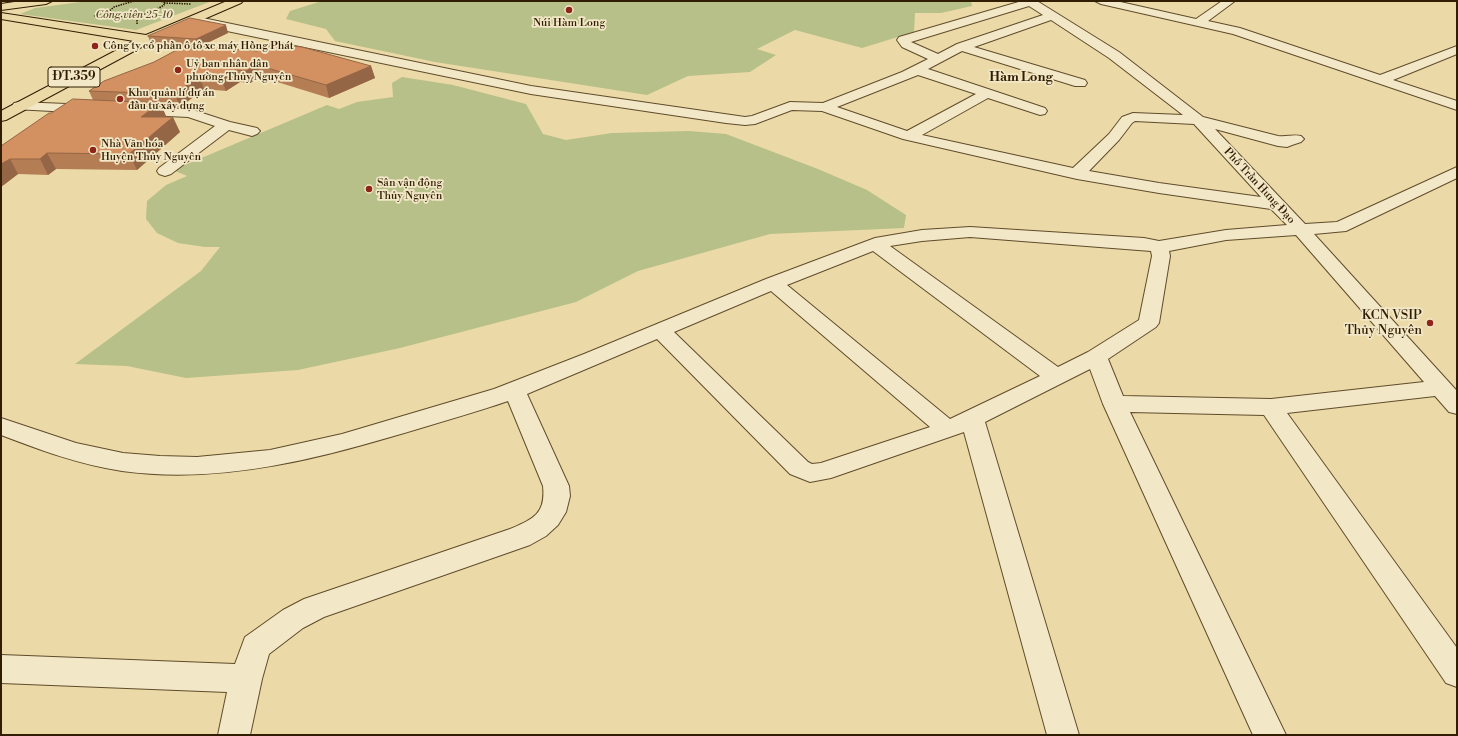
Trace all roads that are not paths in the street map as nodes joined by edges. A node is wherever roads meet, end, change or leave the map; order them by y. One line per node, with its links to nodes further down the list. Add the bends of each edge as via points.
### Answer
1 (46, 1): 6 (main road)
2 (1100, 1): 10 (street)
3 (1229, 1): 10 (street)
4 (1030, 2): 8 (street, Phố Trần Hưng Đạo); 14 (street, via 903,40 904,43)
5 (232, 3): 9 (main road, ĐT.359); 11 (main road, ĐT.359, via 195,15)
6 (1, 7)
7 (1, 16): 11 (main road)
8 (1052, 16): 12 (street); 25 (street, Phố Trần Hưng Đạo, via 1114,55)
9 (193, 20): 11 (main road, ĐT.359); 21 (street, via 530,90 726,119 755,120 790,106)
10 (1199, 22): 16 (street, via 1236,31)
11 (142, 38): 19 (main road, ĐT.359); 23 (main road, ĐT.359, via 55,76)
12 (961, 47): 14 (street); 17 (street)
13 (1457, 50): 16 (street)
14 (938, 59): 15 (street)
15 (917, 70): 18 (street); 21 (street)
16 (1380, 80): 20 (street)
17 (1080, 83)
18 (988, 93): 22 (street); 28 (street)
19 (19, 106): 23 (main road, ĐT.359); 23 (street, via 99,114)
20 (1457, 106)
21 (825, 107): 28 (street)
22 (1040, 111)
23 (2, 113)
24 (124, 115): 26 (street)
25 (1198, 120): 29 (street, via 1278,141); 32 (street, via 1130,117); 33 (street, Phố Trần Hưng Đạo)
26 (226, 125): 27 (street); 30 (street)
27 (252, 131)
28 (908, 136): 32 (street)
29 (1296, 139)
30 (165, 171)
31 (1457, 172): 34 (street, via 1340,227)
32 (1077, 174): 33 (street)
33 (1275, 204): 34 (street, Phố Trần Hưng Đạo)
34 (1300, 229): 36 (street, via 1226,235); 41 (street, Phố Trần Hưng Đạo)
35 (875, 244): 36 (street, via 916,236 970,232); 37 (street); 40 (street)
36 (1159, 247): 39 (street, via 1162,256 1149,323)
37 (773, 283): 38 (street); 46 (street)
38 (660, 330): 42 (street); 46 (street, via 799,468 810,473 822,472)
39 (1096, 357): 40 (street); 43 (street)
40 (1055, 376): 46 (street)
41 (1441, 388): 44 (street, Phố Trần Hưng Đạo); 45 (street)
42 (515, 390): 47 (street, via 370,436 310,452 220,464 174,466 124,462 80,454); 50 (street, via 556,486 557,504 546,521 534,531 520,537 314,608 293,619 256,646)
43 (1115, 404): 45 (street); 53 (street)
44 (1457, 406)
45 (1271, 407): 49 (street)
46 (960, 424): 52 (street)
47 (1, 426)
48 (1, 669): 50 (street)
49 (1457, 673)
50 (246, 679): 51 (street)
51 (234, 735)
52 (1063, 735)
53 (1270, 735)

